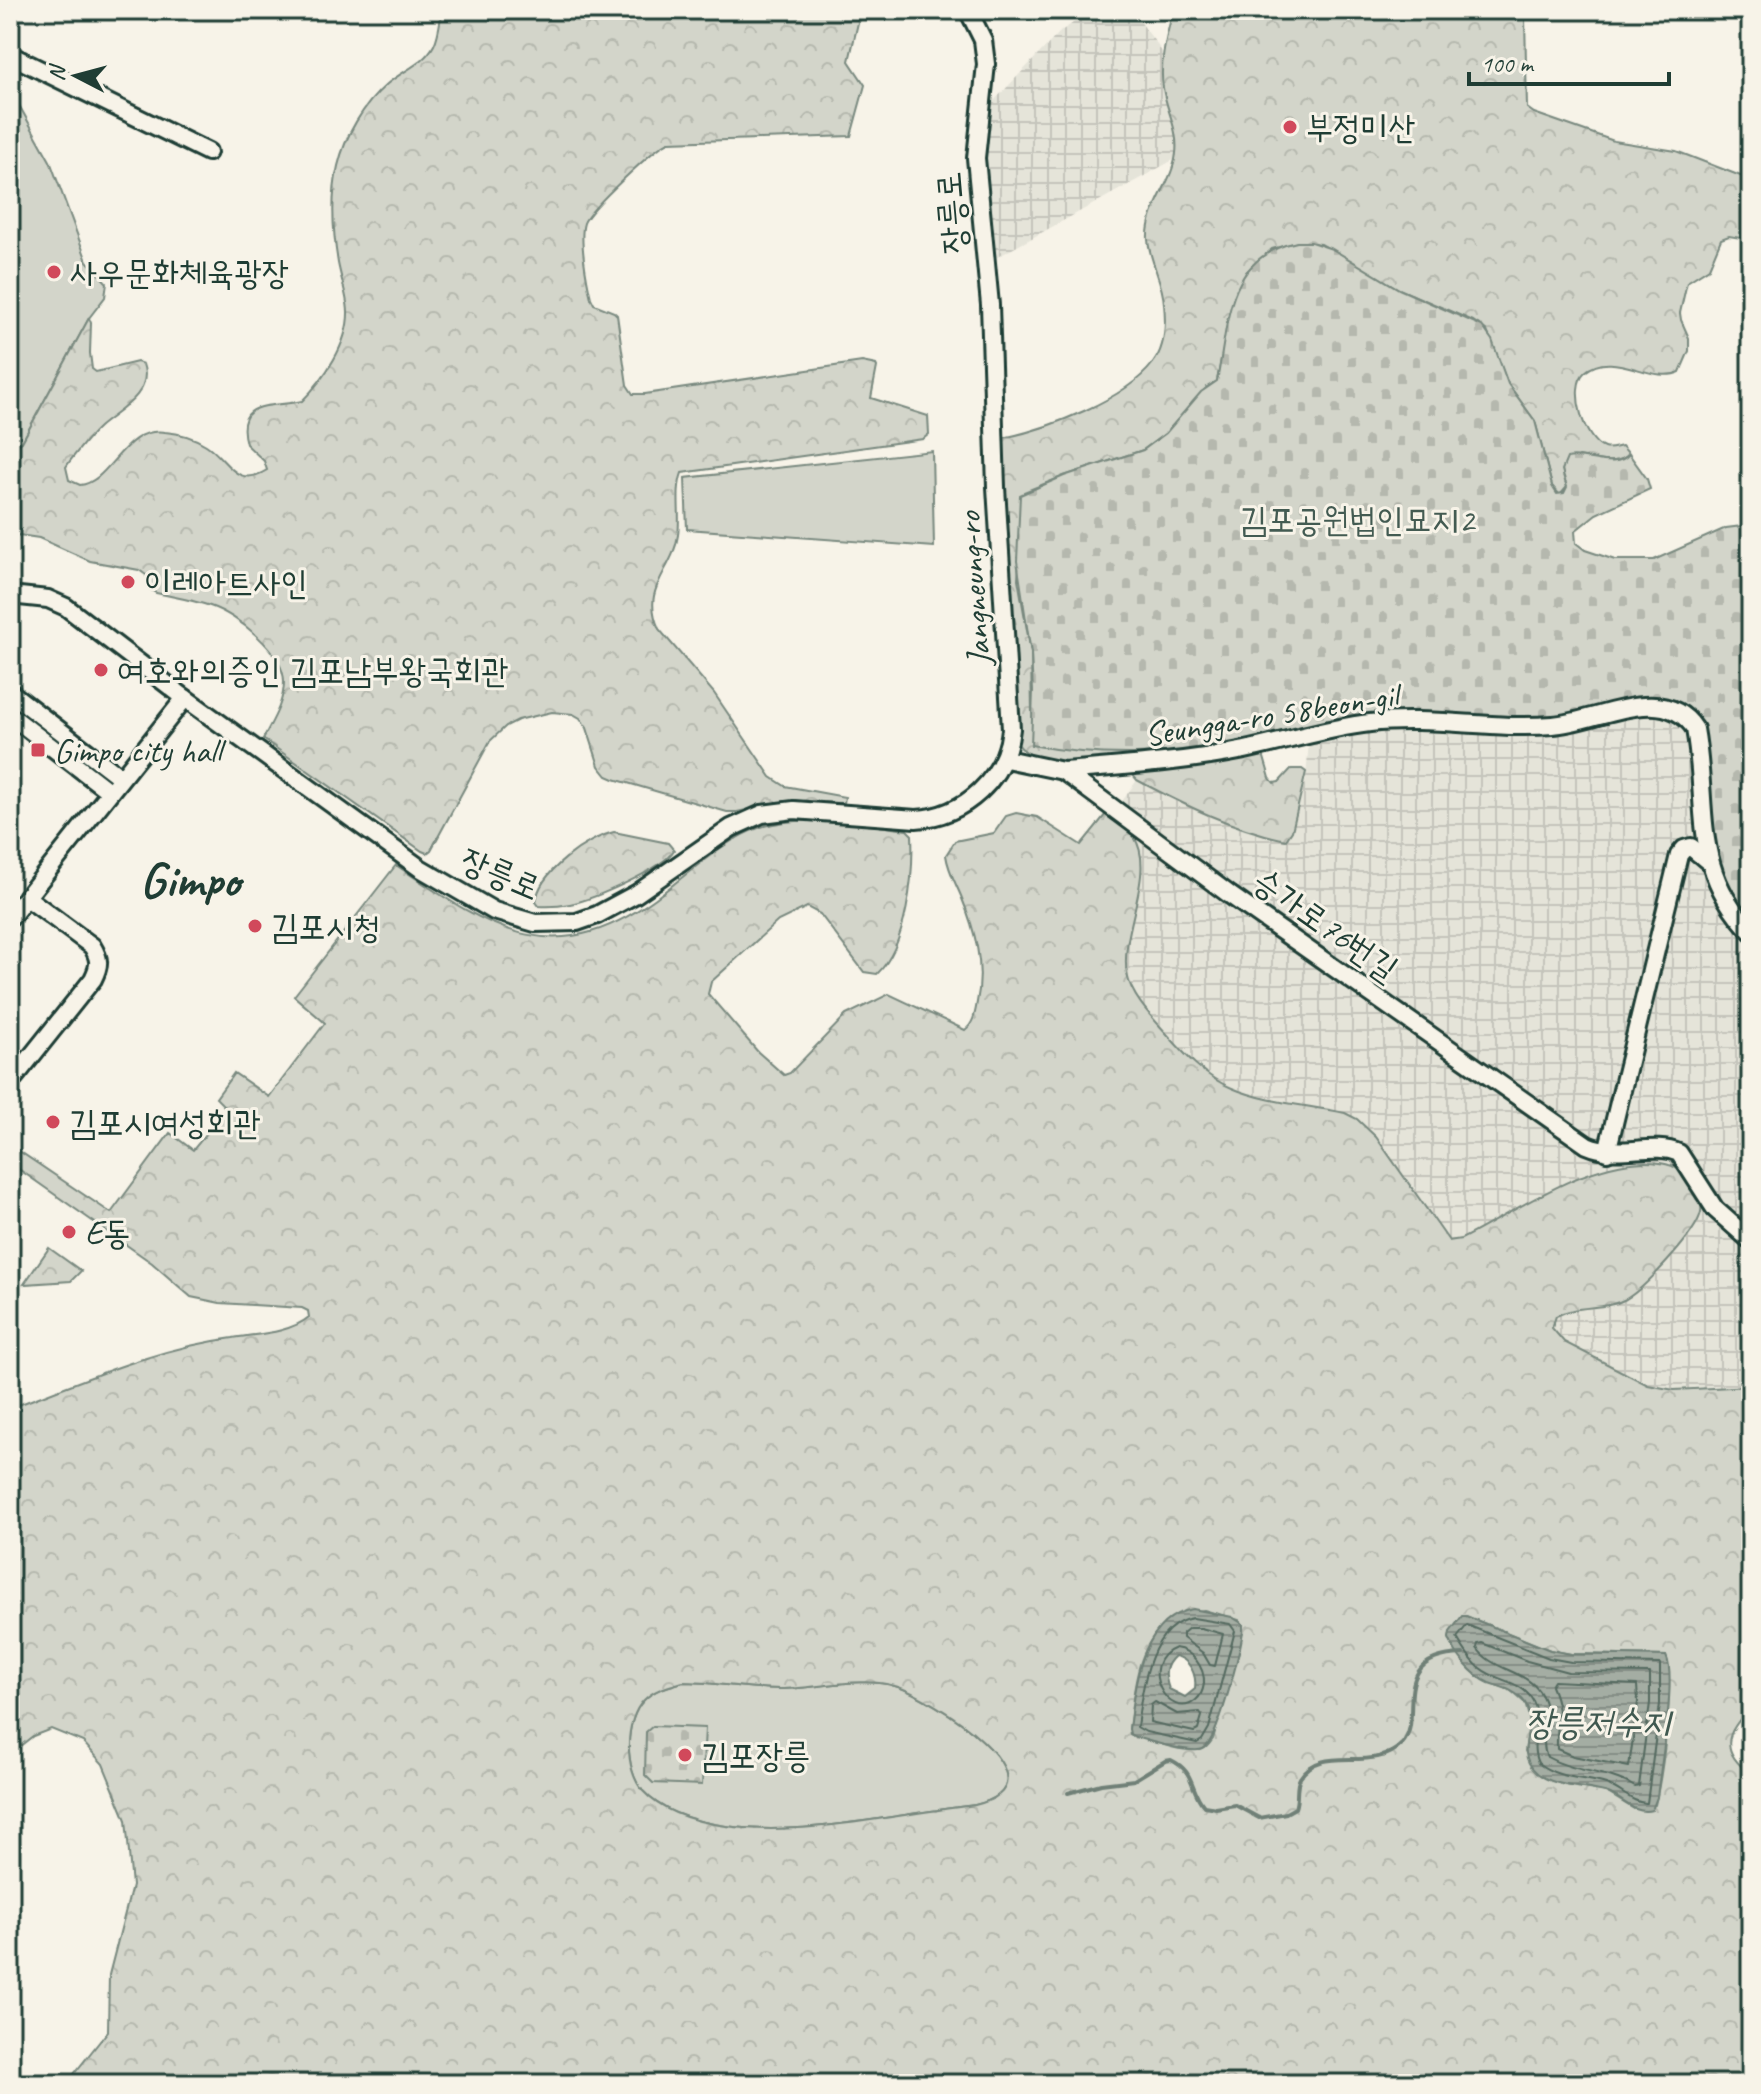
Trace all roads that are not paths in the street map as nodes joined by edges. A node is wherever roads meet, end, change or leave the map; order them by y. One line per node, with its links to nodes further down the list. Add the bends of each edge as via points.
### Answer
1 (968, 10): 8 (street, Jangneung-ro, via 983,40 986,64 976,158 990,305 1011,701)
2 (10, 55): 3 (street)
3 (208, 152)
4 (10, 595): 6 (street, 장릉로, via 48,599 66,607)
5 (10, 692): 10 (street)
6 (185, 698): 8 (street, 장릉로, via 446,885 494,911 535,923 577,922 597,915 731,828 762,814 794,810 916,819 944,814 974,797); 10 (street)
7 (10, 715): 11 (street)
8 (1006, 759): 9 (street, 승가로76번길)
9 (1063, 771): 12 (street, Seungga-ro 58beon-gil, via 1182,760 1370,723 1555,725 1641,706 1666,706 1683,714 1695,729); 17 (street, 승가로76번길, via 1575,1137)
10 (120, 777): 11 (street)
11 (110, 792): 13 (street)
12 (1709, 862): 15 (street, Seungga-ro 58beon-gil, via 1725,897); 17 (street, via 1691,847 1679,855)
13 (26, 897): 14 (street); 16 (street, via 92,946 99,968)
14 (10, 918)
15 (1751, 931)
16 (10, 1083)
17 (1607, 1152): 18 (street, 승가로76번길, via 1679,1153 1715,1209)
18 (1751, 1241)

